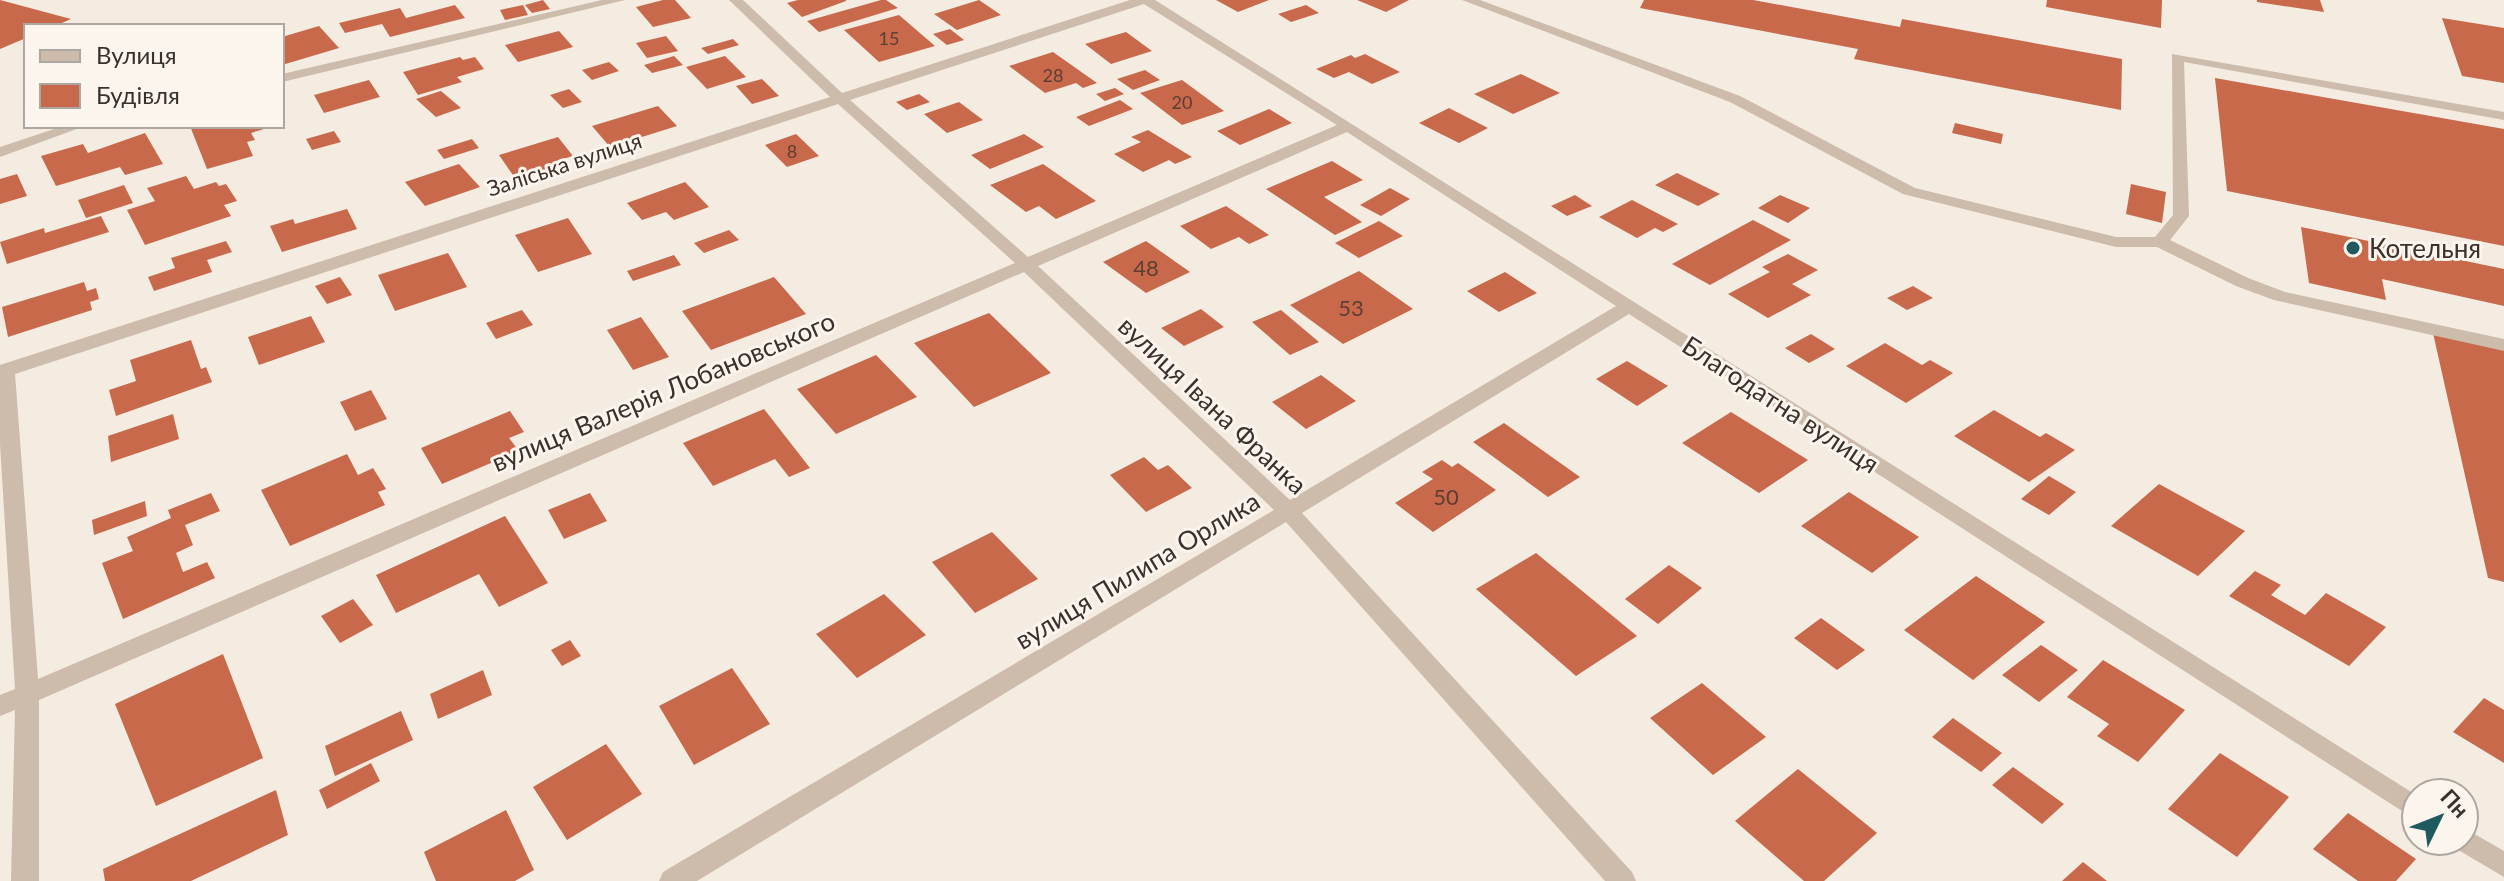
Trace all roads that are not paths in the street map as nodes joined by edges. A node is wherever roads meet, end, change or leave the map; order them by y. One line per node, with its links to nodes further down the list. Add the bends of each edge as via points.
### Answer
1 (619, 0): 5 (street)
2 (735, 0): 6 (street, вулиця Івана Франка)
3 (1144, 0): 6 (street, Заліська вулиця); 8 (street, Благодатна вулиця)
4 (1468, 0): 11 (street, via 1735,99 1909,191 2116,242)
5 (284, 78)
6 (838, 97): 12 (street, вулиця Івана Франка); 15 (street, Заліська вулиця)
7 (2504, 116): 11 (street, via 2177,57 2181,216)
8 (1348, 126): 12 (street, вулиця Валерія Лобановського); 13 (street, Благодатна вулиця)
9 (72, 128): 10 (street)
10 (0, 152)
11 (2160, 242): 14 (street, via 2280,296)
12 (1025, 263): 16 (street, вулиця Івана Франка); 17 (street, вулиця Валерія Лобановського)
13 (1629, 306): 16 (street, вулиця Пилипа Орлика); 19 (street, Благодатна вулиця)
14 (2504, 345)
15 (3, 371): 17 (street)
16 (1288, 511): 23 (street, вулиця Пилипа Орлика); 24 (street, вулиця Івана Франка)
17 (27, 695): 18 (street, вулиця Валерія Лобановського); 22 (street)
18 (0, 706)
19 (2400, 799)
20 (2480, 850): 21 (street)
21 (2504, 865)
22 (25, 881)
23 (673, 881)
24 (1622, 881)

